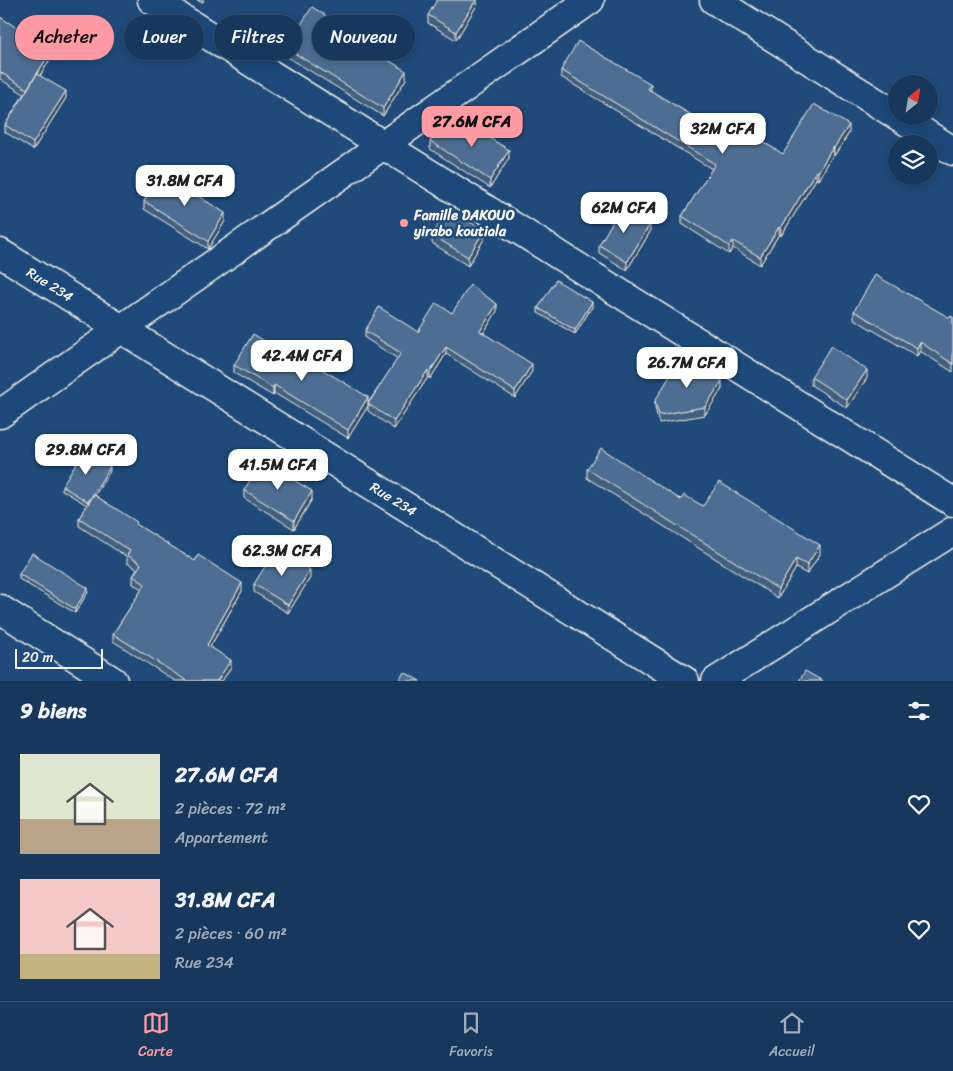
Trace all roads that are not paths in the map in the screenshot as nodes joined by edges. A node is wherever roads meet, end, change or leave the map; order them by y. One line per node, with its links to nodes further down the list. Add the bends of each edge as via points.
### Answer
1 (152, 0): 6 (street)
2 (590, 0): 6 (street)
3 (714, 0): 4 (street)
4 (888, 110)
5 (911, 125): 7 (street)
6 (384, 145): 9 (street); 11 (street)
7 (953, 151)
8 (0, 253): 9 (street, Rue 234)
9 (121, 329): 10 (street); 15 (street, Rue 234)
10 (0, 414)
11 (953, 502)
12 (953, 531): 16 (street)
13 (0, 609): 14 (street)
14 (112, 681)
15 (685, 681)
16 (716, 681)

